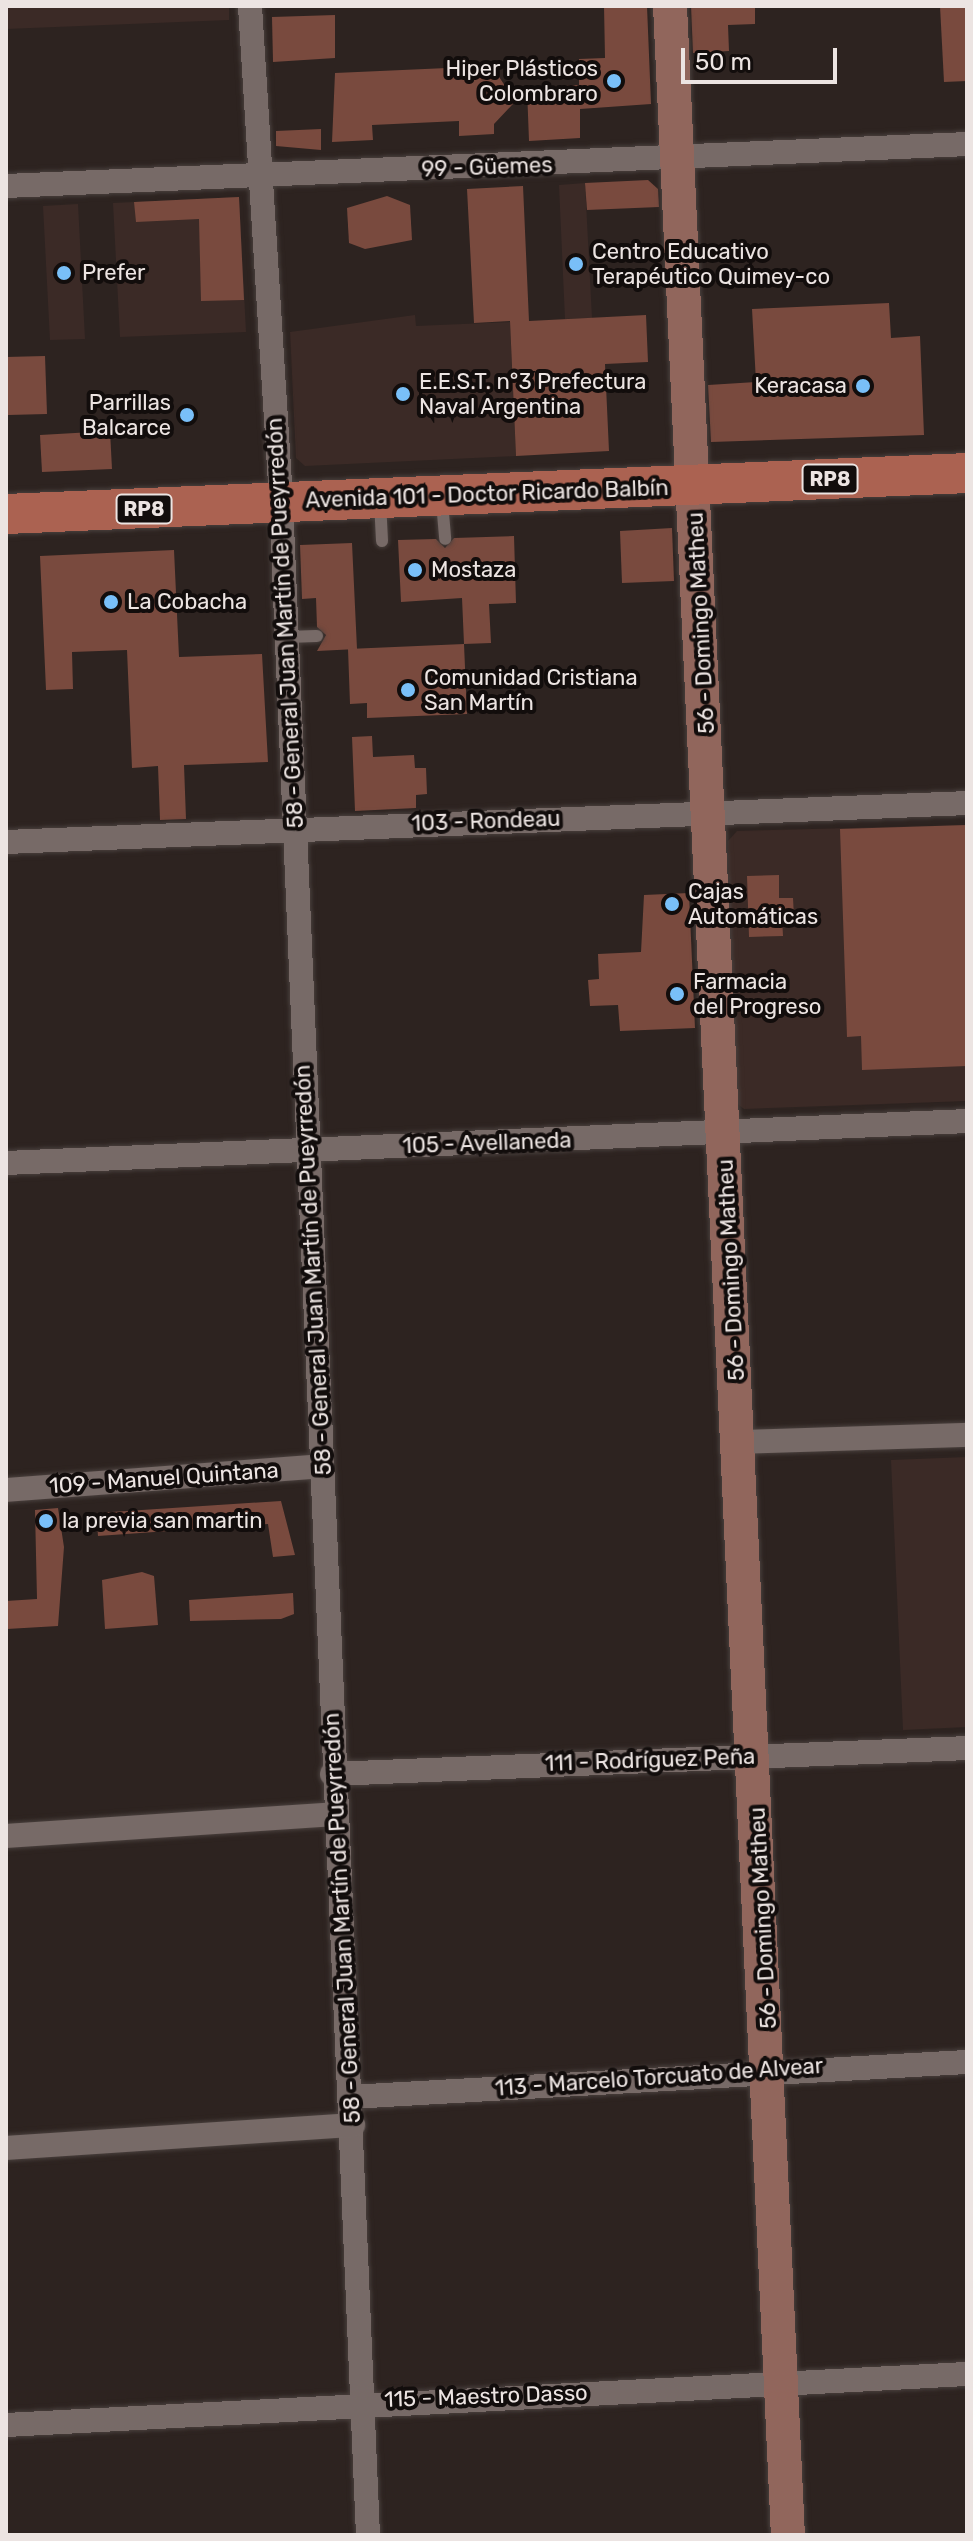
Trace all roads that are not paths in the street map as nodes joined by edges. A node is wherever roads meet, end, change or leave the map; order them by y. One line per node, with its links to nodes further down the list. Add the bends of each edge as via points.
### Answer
1 (250, 6): 5 (street, 58 - General Juan Martín de Pueyrredón)
2 (670, 6): 4 (street, 56 - Domingo Matheu)
3 (967, 144): 4 (street, 99 - Güemes)
4 (679, 158): 5 (street, 99 - Güemes); 8 (street, 56 - Domingo Matheu)
5 (257, 176): 6 (street, 99 - Güemes); 11 (street, 58 - General Juan Martín de Pueyrredón)
6 (6, 186)
7 (967, 473): 8 (main road, Avenida 101 - Doctor Ricardo Balbín / RP8)
8 (693, 485): 9 (main road, Avenida 101 - Doctor Ricardo Balbín / RP8); 18 (street, 56 - Domingo Matheu)
9 (441, 496): 10 (main road, Avenida 101 - Doctor Ricardo Balbín / RP8); 13 (lane)
10 (380, 498): 11 (main road, Avenida 101 - Doctor Ricardo Balbín / RP8); 14 (lane)
11 (281, 502): 12 (main road, Avenida 101 - Doctor Ricardo Balbín / RP8); 16 (street, 58 - General Juan Martín de Pueyrredón)
12 (6, 514)
13 (445, 539)
14 (382, 541)
15 (317, 636): 16 (lane)
16 (287, 637): 19 (street, 58 - General Juan Martín de Pueyrredón)
17 (967, 803): 18 (street, 103 - Rondeau)
18 (711, 813): 19 (street, 103 - Rondeau); 22 (street, 56 - Domingo Matheu)
19 (295, 828): 20 (street, 103 - Rondeau); 23 (street, 58 - General Juan Martín de Pueyrredón)
20 (6, 842)
21 (967, 1121): 22 (street, 105 - Avellaneda)
22 (724, 1133): 23 (street, 105 - Avellaneda); 26 (street, 56 - Domingo Matheu)
23 (307, 1150): 24 (street, 105 - Avellaneda); 27 (street, 58 - General Juan Martín de Pueyrredón)
24 (6, 1163)
25 (967, 1435): 26 (street)
26 (739, 1442): 30 (street, 56 - Domingo Matheu)
27 (322, 1466): 28 (street, 109 - Manuel Quintana); 31 (street, 58 - General Juan Martín de Pueyrredón)
28 (6, 1490)
29 (967, 1748): 30 (street, 111 - Rodríguez Peña)
30 (754, 1756): 31 (street, 111 - Rodríguez Peña); 35 (street, 56 - Domingo Matheu)
31 (332, 1774): 32 (street, 58 - General Juan Martín de Pueyrredón)
32 (334, 1814): 33 (street); 36 (street, 58 - General Juan Martín de Pueyrredón)
33 (6, 1836)
34 (967, 2062): 35 (street, 113 - Marcelo Torcuato de Alvear)
35 (771, 2069): 36 (street, 113 - Marcelo Torcuato de Alvear); 40 (street, 56 - Domingo Matheu)
36 (350, 2097): 37 (street, 58 - General Juan Martín de Pueyrredón)
37 (353, 2125): 38 (street); 41 (street, 58 - General Juan Martín de Pueyrredón)
38 (6, 2148)
39 (967, 2374): 40 (street, 115 - Maestro Dasso)
40 (782, 2383): 41 (street, 115 - Maestro Dasso); 44 (street, 56 - Domingo Matheu)
41 (361, 2402): 42 (street, 115 - Maestro Dasso); 43 (street, 58 - General Juan Martín de Pueyrredón)
42 (6, 2425)
43 (368, 2535)
44 (788, 2535)

